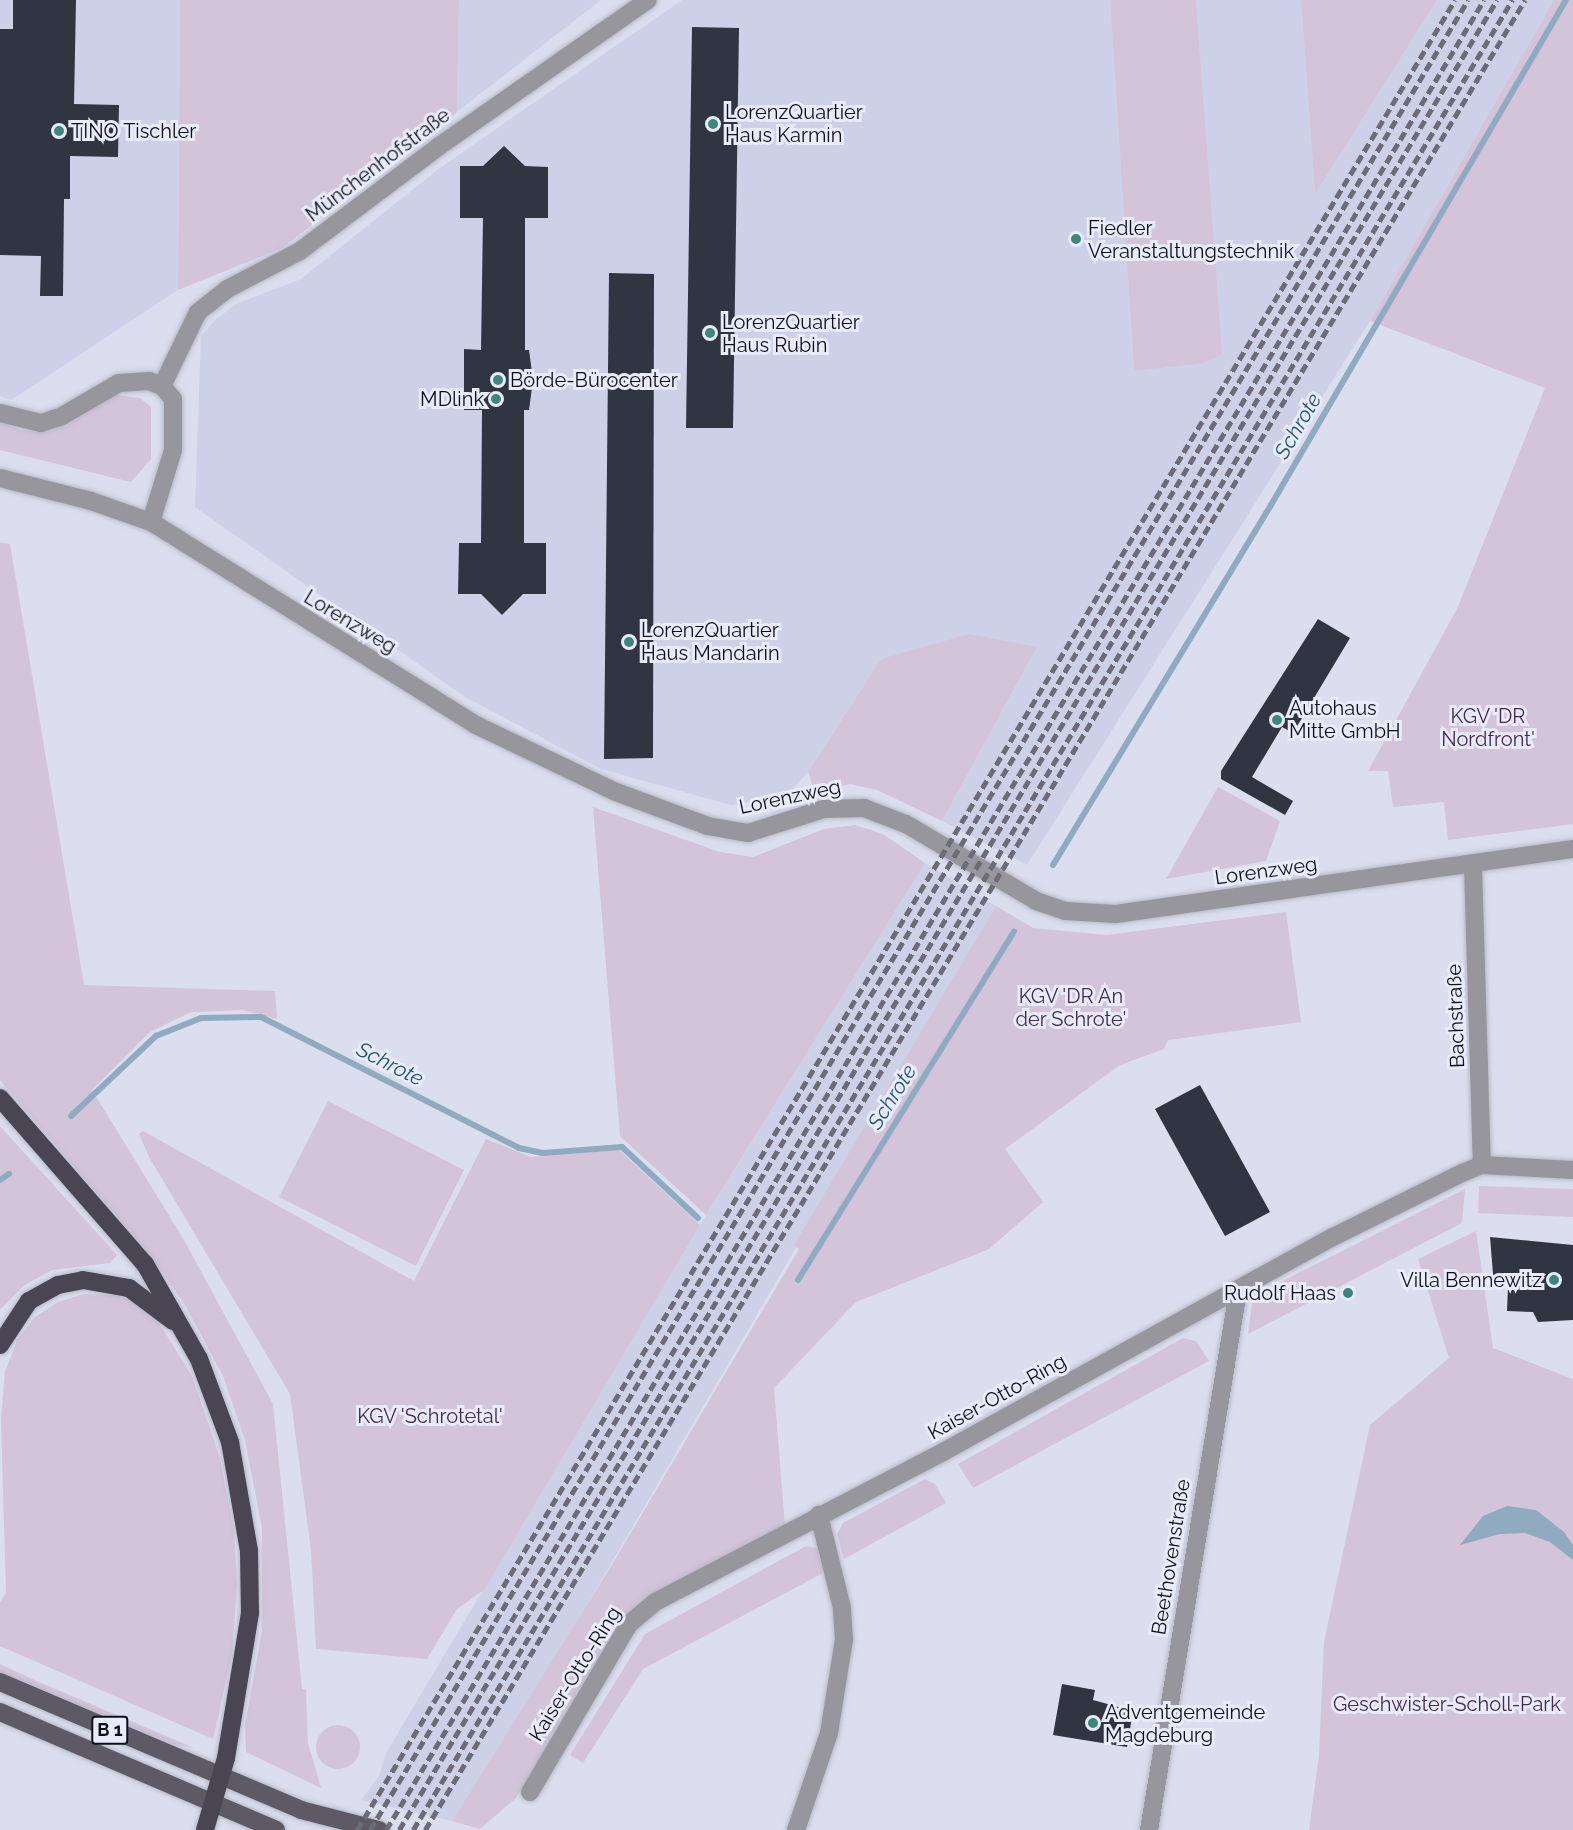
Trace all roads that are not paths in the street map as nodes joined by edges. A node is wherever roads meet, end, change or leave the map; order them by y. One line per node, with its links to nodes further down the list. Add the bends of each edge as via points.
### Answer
1 (648, 0): 2 (street, Münchenhofstraße, via 277,267 215,297 193,318)
2 (162, 386): 3 (street, via 119,383 62,416 33,423); 5 (street, via 173,399 173,450)
3 (0, 413)
4 (0, 478): 5 (street, Lorenzweg, via 92,501)
5 (151, 522): 7 (street, Lorenzweg, via 490,733 581,778 720,829 753,832 824,810 864,808 906,824 1036,902 1088,914)
6 (1573, 849): 7 (street, Lorenzweg)
7 (1473, 866): 9 (street, Bachstraße)
8 (0, 1098): 12 (highway, via 128,1239)
9 (1482, 1165): 10 (street, Kaiser-Otto-Ring); 11 (street, Kaiser-Otto-Ring, via 1333,1237)
10 (1573, 1170)
11 (1238, 1291): 14 (street, Kaiser-Otto-Ring); 24 (street, Beethovenstraße)
12 (183, 1329): 13 (highway, via 129,1288 83,1280 52,1287 29,1301); 17 (highway, via 224,1422 240,1483 249,1551 248,1632)
13 (0, 1345)
14 (819, 1515): 18 (street, Kaiser-Otto-Ring, via 637,1614); 23 (street, via 840,1600 844,1639 829,1733)
15 (0, 1682): 17 (main road, B 1)
16 (0, 1712): 19 (main road, B 1)
17 (221, 1776): 19 (highway); 22 (main road, B 1, via 313,1815)
18 (530, 1792)
19 (213, 1805): 20 (highway); 21 (main road, B 1)
20 (205, 1830)
21 (276, 1830)
22 (380, 1830)
23 (796, 1830)
24 (1149, 1830)

